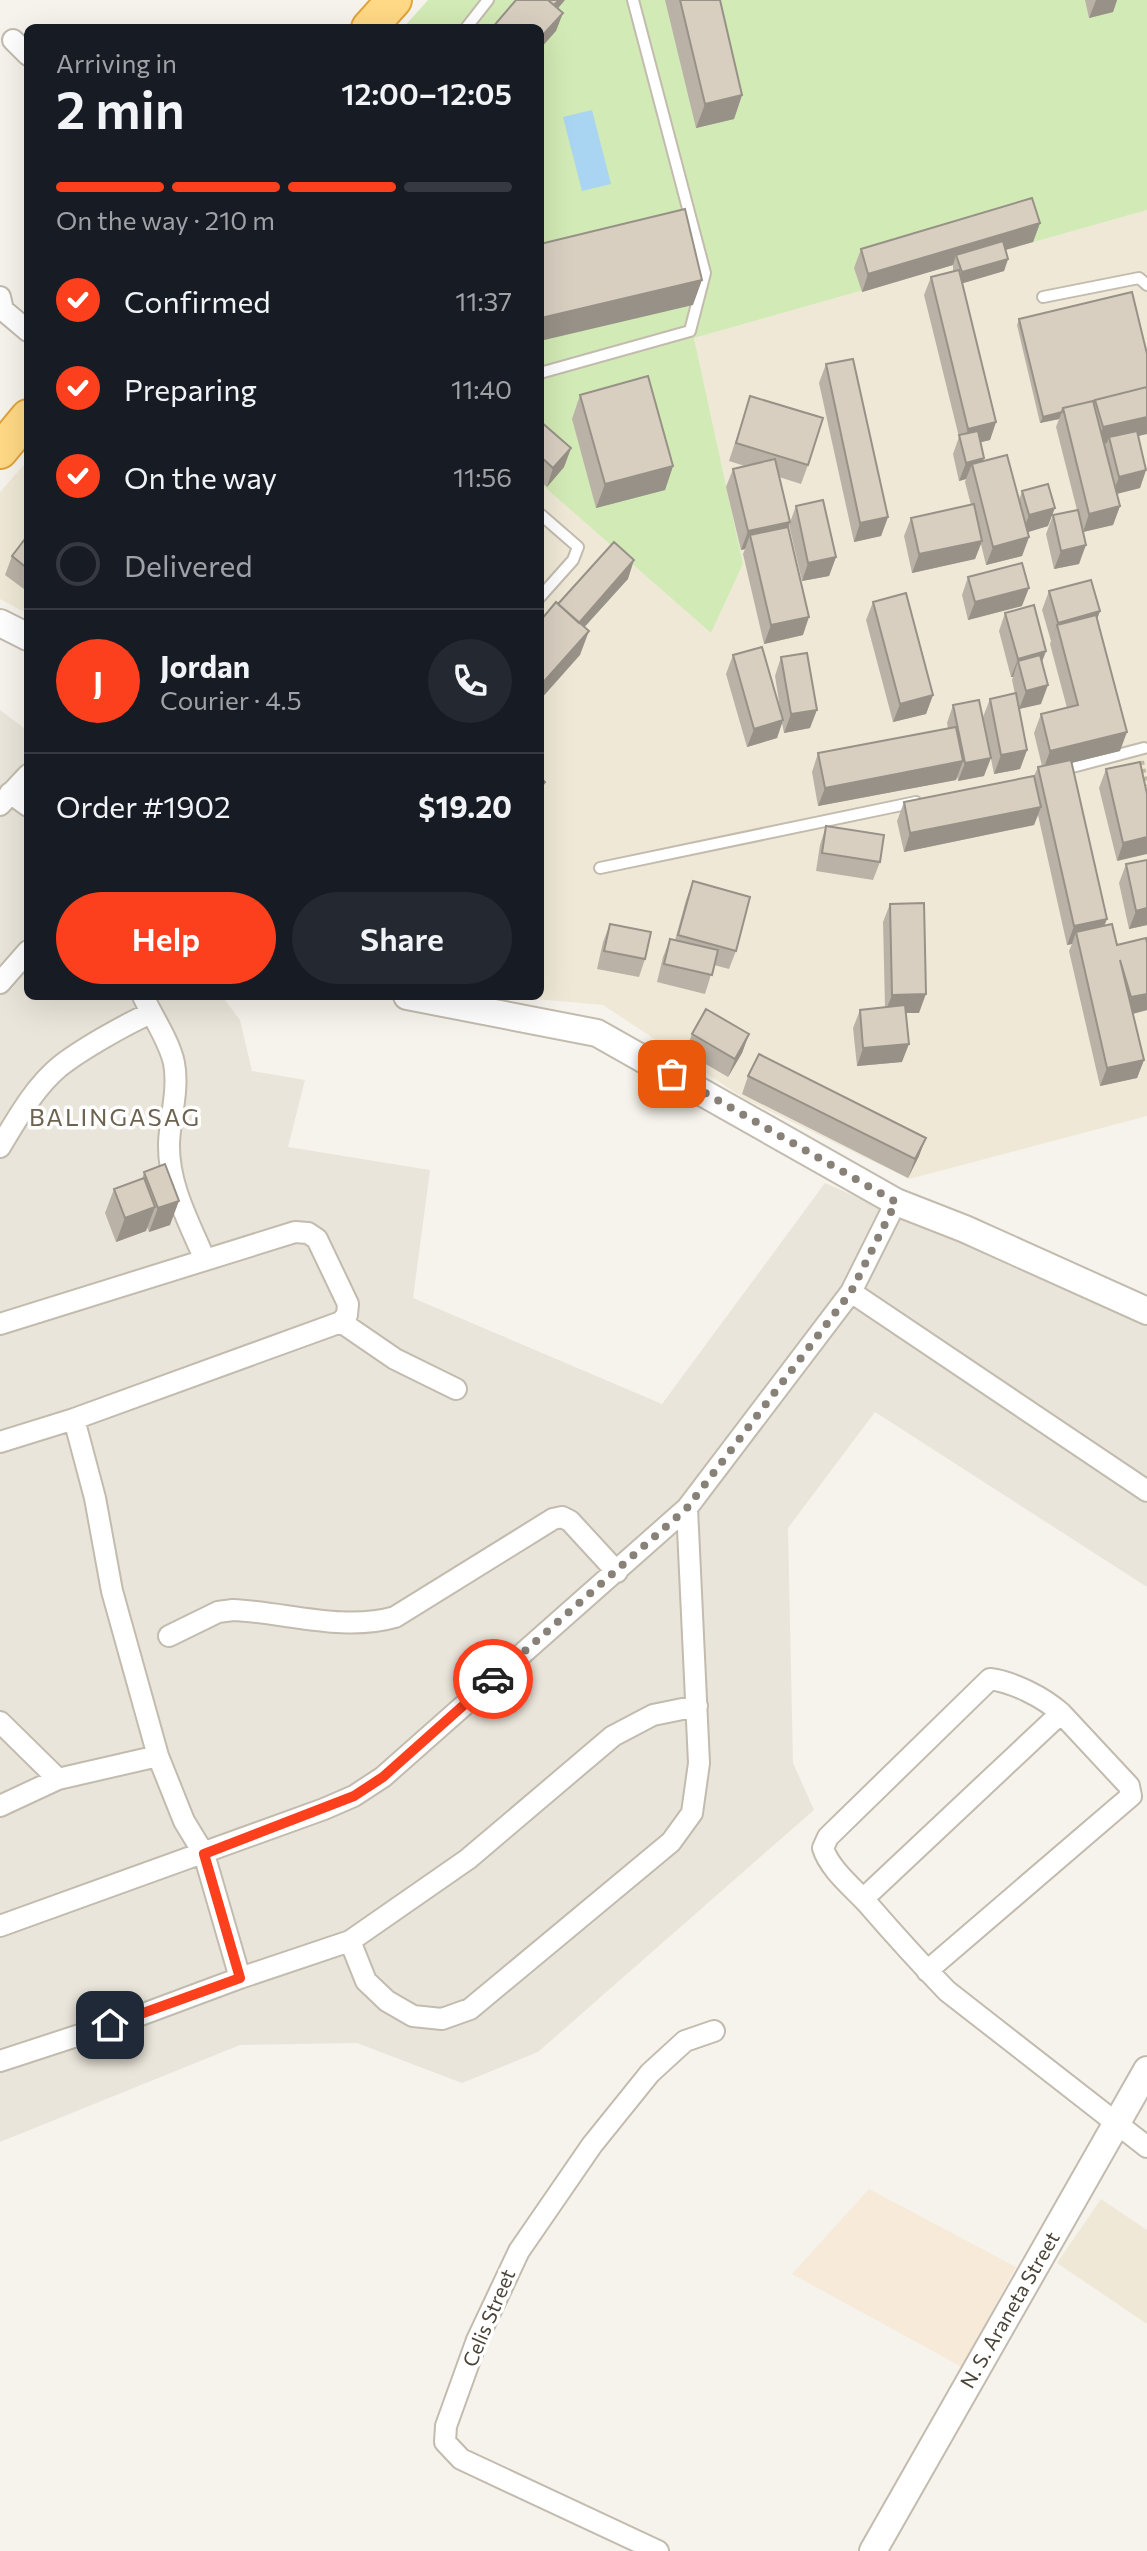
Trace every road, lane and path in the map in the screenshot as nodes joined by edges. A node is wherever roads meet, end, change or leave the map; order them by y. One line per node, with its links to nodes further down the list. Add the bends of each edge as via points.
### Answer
1 (394, 0): 4 (highway)
2 (488, 0): 5 (lane)
3 (633, 0): 10 (lane, via 705,273 696,315 690,331)
4 (373, 24)
5 (469, 24)
6 (1147, 285): 8 (lane, via 1139,278)
7 (0, 297): 9 (street, via 3,310)
8 (1043, 297)
9 (24, 328)
10 (544, 372)
11 (24, 422): 12 (highway)
12 (0, 451)
13 (544, 517): 14 (lane, via 578,547)
14 (544, 593)
15 (0, 623): 16 (street)
16 (24, 635)
17 (1141, 748): 18 (lane); 20 (path)
18 (1048, 773)
19 (24, 779): 21 (street)
20 (1147, 786)
21 (5, 799)
22 (925, 800): 23 (lane)
23 (600, 868)
24 (24, 956): 25 (street)
25 (0, 983)
26 (428, 1000): 29 (street, via 597,1033)
27 (147, 1005): 28 (street, via 59,1067 26,1105); 30 (street, via 174,1063 171,1179)
28 (0, 1147)
29 (896, 1202): 31 (street); 32 (street)
30 (205, 1260): 33 (street, via 295,1232 308,1233 317,1239 348,1304); 34 (street)
31 (851, 1292): 38 (street); 39 (street)
32 (1147, 1311)
33 (341, 1322): 35 (street, via 387,1354); 36 (street)
34 (0, 1324)
35 (456, 1389)
36 (74, 1419): 37 (street); 45 (street, via 112,1591)
37 (0, 1442)
38 (1147, 1491)
39 (687, 1508): 40 (street); 42 (street)
40 (617, 1572): 41 (street, via 562,1517 395,1617 348,1622 233,1610); 48 (street, via 383,1777 324,1809)
41 (169, 1636)
42 (697, 1706): 51 (street, via 653,1715 613,1736 468,1859); 51 (street, via 699,1763 692,1813 671,1842 470,2009 442,2019 413,2016 366,1981)
43 (1061, 1713): 49 (street); 49 (street, via 1001,1680 983,1684 828,1837 826,1858); 52 (street, via 1129,1786 1131,1796)
44 (0, 1722): 46 (street)
45 (158, 1756): 46 (street); 48 (street, via 184,1821)
46 (58, 1779): 47 (street)
47 (0, 1806)
48 (204, 1854): 50 (street); 53 (street)
49 (863, 1899): 52 (street)
50 (0, 1926)
51 (350, 1941): 53 (street)
52 (927, 1971): 57 (street, via 960,2003)
53 (240, 1978): 55 (street)
54 (714, 2031): 59 (street, Celis Street, via 685,2041 650,2073 592,2145 519,2251 477,2340 446,2426 445,2442 461,2459)
55 (0, 2061)
56 (1147, 2070): 57 (street, N. S. Araneta Street)
57 (1117, 2123): 58 (street); 60 (street, N. S. Araneta Street)
58 (1147, 2147)
59 (658, 2551)
60 (873, 2551)

